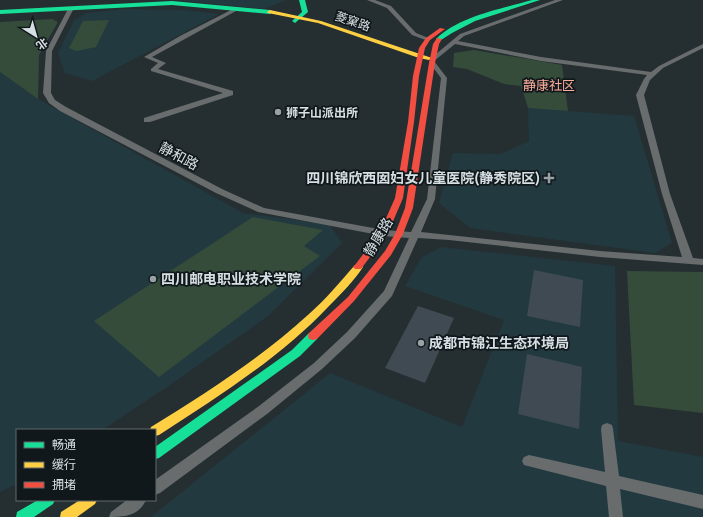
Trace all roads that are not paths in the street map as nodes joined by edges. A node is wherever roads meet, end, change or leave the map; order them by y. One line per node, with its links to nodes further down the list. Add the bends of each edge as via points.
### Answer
1 (302, 0): 9 (main road, via 305,12)
2 (370, 0): 10 (street, via 389,7 414,34)
3 (524, 0): 10 (main road, via 447,26)
4 (537, 0): 14 (main road, 静康路, via 452,30 438,40)
5 (560, 0): 11 (street, via 471,31)
6 (70, 9): 7 (main road, 菱窠路, via 141,6); 8 (main road, 菱窠路); 9 (main road, 菱窠路, via 172,4 246,9); 17 (street, 静和路, via 49,51 47,93 52,101 63,109 219,191 261,210)
7 (233, 11): 9 (main road, 菱窠路); 16 (street, via 147,57 163,63 153,70 230,93)
8 (0, 14)
9 (297, 19): 13 (main road, 菱窠路)
10 (428, 39): 13 (main road, 静康路, via 422,48)
11 (452, 42): 14 (street); 15 (street, via 541,59)
12 (703, 46): 15 (street)
13 (421, 59): 14 (main road, 菱窠路); 17 (main road, 静康路, via 416,76 399,198)
14 (432, 61): 18 (main road, 静康路, via 409,208); 19 (street, via 444,78 438,145 431,199)
15 (652, 74): 20 (street, via 640,95 666,194)
16 (147, 120)
17 (384, 234): 18 (street, 静和路); 23 (main road, 静康路, via 344,285 287,340 238,378)
18 (399, 234): 19 (street, 静和路); 24 (main road, 静康路, via 388,253 351,299 296,353)
19 (415, 235): 20 (street, 静和路); 27 (street, via 388,293 351,335 318,366 263,410)
20 (689, 262): 21 (street, 静和路)
21 (703, 262)
22 (607, 429): 26 (street)
23 (156, 431)
24 (156, 453)
25 (529, 461): 26 (street)
26 (612, 479): 31 (street); 35 (street)
27 (156, 487)
28 (47, 501): 32 (main road)
29 (89, 501): 33 (main road)
30 (138, 501): 34 (street)
31 (703, 502)
32 (22, 517)
33 (66, 517)
34 (116, 517)
35 (616, 517)

